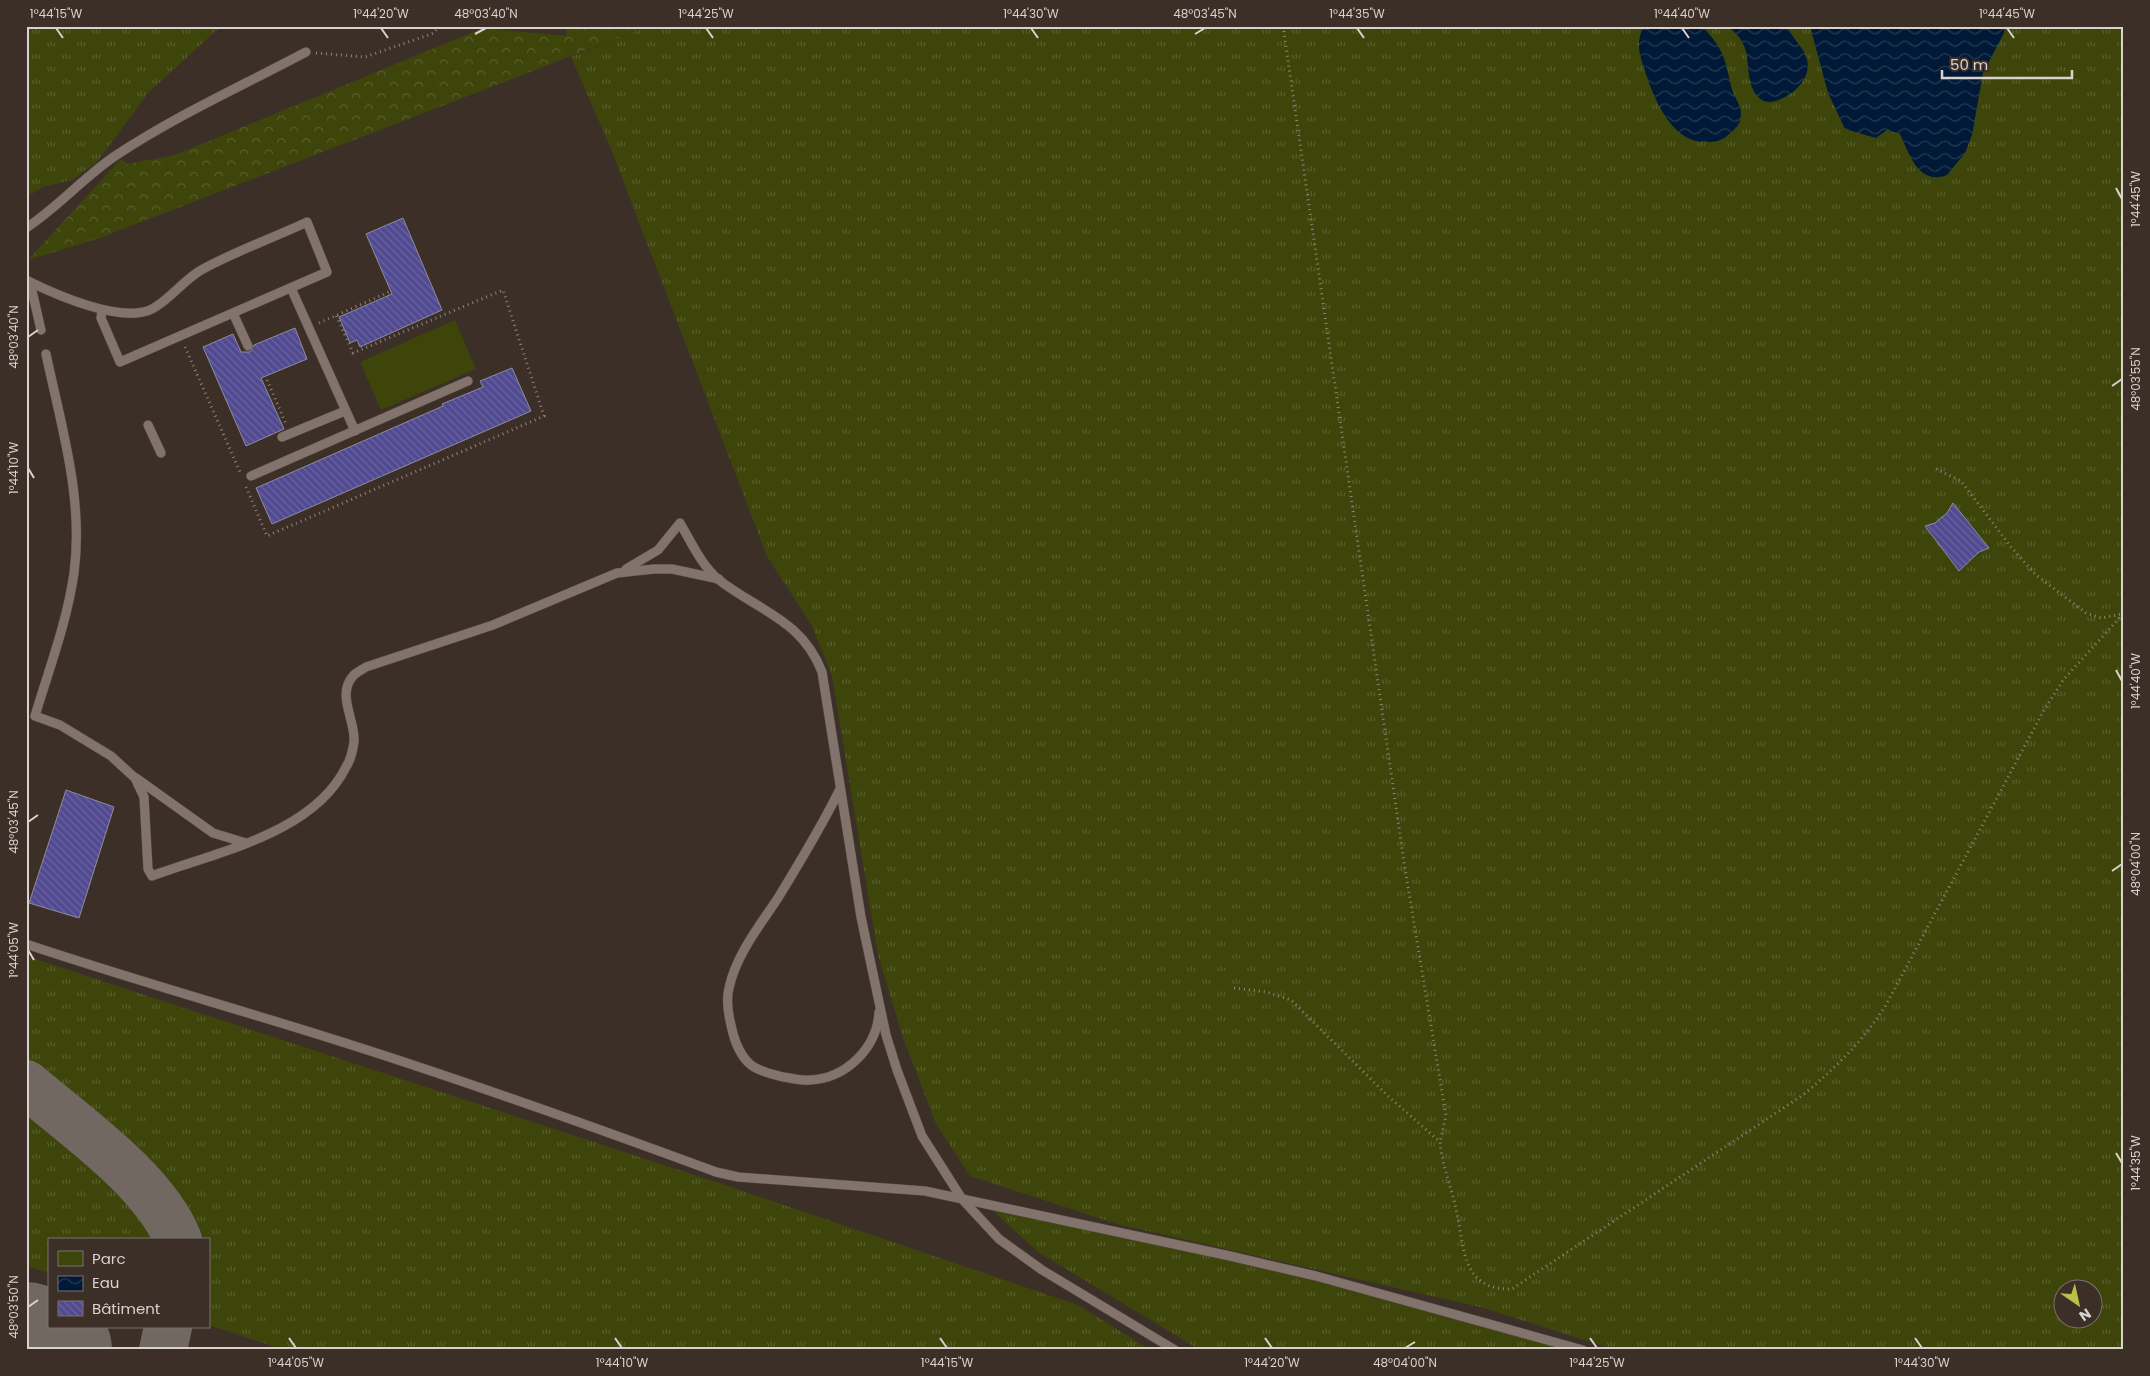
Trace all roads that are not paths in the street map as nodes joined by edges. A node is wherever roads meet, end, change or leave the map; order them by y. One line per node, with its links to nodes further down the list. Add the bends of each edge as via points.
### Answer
1 (306, 52): 2 (lane, via 156,130 113,158 48,214)
2 (26, 228)
3 (28, 281): 5 (lane); 7 (lane)
4 (291, 288): 5 (lane, via 327,272 307,222 202,269 154,308 129,315); 6 (lane); 11 (lane)
5 (102, 310): 6 (lane, via 101,318 120,362)
6 (233, 313): 8 (lane)
7 (42, 330)
8 (248, 346)
9 (46, 354): 19 (lane, via 72,480 76,533 67,611 35,716 60,725 111,756)
10 (468, 382): 13 (lane)
11 (345, 411): 13 (lane); 14 (lane)
12 (148, 425): 15 (lane)
13 (355, 431): 16 (lane)
14 (286, 435)
15 (161, 452)
16 (251, 476)
17 (617, 573): 18 (lane, via 672,569); 18 (lane, via 658,550 680,523); 21 (lane, via 493,625 366,667 353,676 346,690 354,741 347,767 326,797 274,833)
18 (718, 579): 20 (lane, via 784,621 805,640 816,656 822,672)
19 (136, 778): 21 (lane, via 213,833); 21 (lane, via 144,797 148,869 152,876)
20 (840, 788): 23 (lane, via 861,918); 23 (lane, via 734,971 729,988 734,1039 740,1053 751,1065 771,1074 811,1080 831,1075 858,1060 869,1046 876,1030)
21 (247, 843)
22 (26, 944): 24 (lane, via 497,1092 716,1172 738,1177 925,1191)
23 (879, 999): 24 (lane, via 896,1070 922,1136)
24 (962, 1199): 25 (lane, via 999,1239); 26 (lane, via 1306,1274)
25 (1175, 1350)
26 (1583, 1350)

